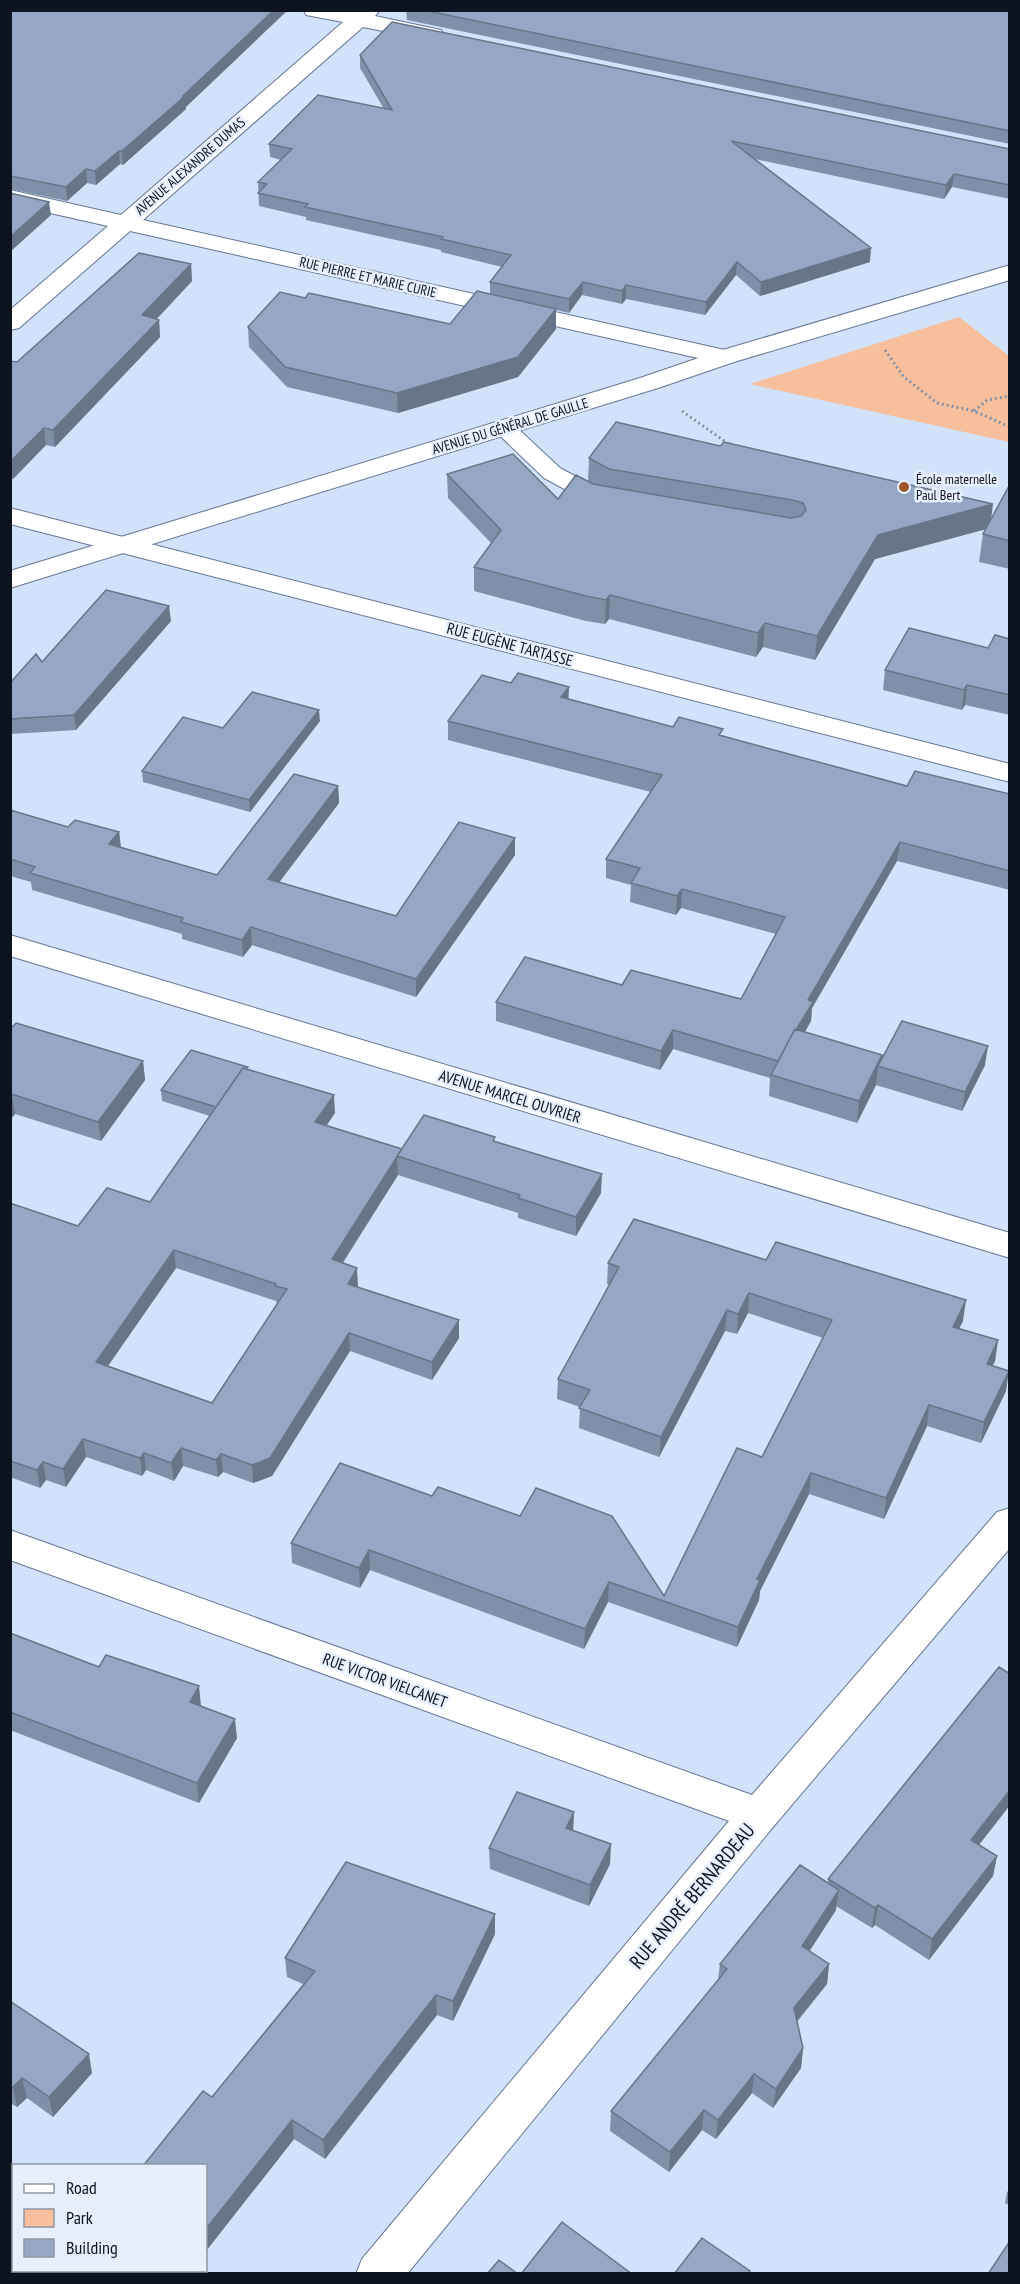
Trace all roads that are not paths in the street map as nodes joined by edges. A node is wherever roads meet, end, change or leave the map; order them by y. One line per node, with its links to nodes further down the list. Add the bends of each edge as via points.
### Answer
1 (314, 10): 2 (street)
2 (365, 15): 3 (street); 5 (street, AVENUE ALEXANDRE DUMAS)
3 (458, 40)
4 (10, 197): 5 (street, RUE PIERRE ET MARIE CURIE)
5 (125, 223): 7 (street, AVENUE ALEXANDRE DUMAS); 8 (street, RUE PIERRE ET MARIE CURIE)
6 (1010, 272): 8 (street, AVENUE DU GÉNÉRAL DE GAULLE)
7 (10, 323)
8 (725, 357): 9 (street, AVENUE DU GÉNÉRAL DE GAULLE)
9 (504, 428): 10 (lane, via 552,473 601,501); 12 (street, AVENUE DU GÉNÉRAL DE GAULLE)
10 (623, 504)
11 (10, 516): 12 (street, RUE EUGÈNE TARTASSE)
12 (122, 544): 13 (street, AVENUE DU GÉNÉRAL DE GAULLE); 14 (street, RUE EUGÈNE TARTASSE)
13 (10, 580)
14 (1010, 773)
15 (10, 945): 16 (street, AVENUE MARCEL OUVRIER)
16 (1010, 1246)
17 (1010, 1522): 19 (street, RUE ANDRÉ BERNARDEAU)
18 (10, 1545): 19 (street, RUE VICTOR VIELCANET)
19 (759, 1815): 20 (street, RUE ANDRÉ BERNARDEAU)
20 (378, 2274)

